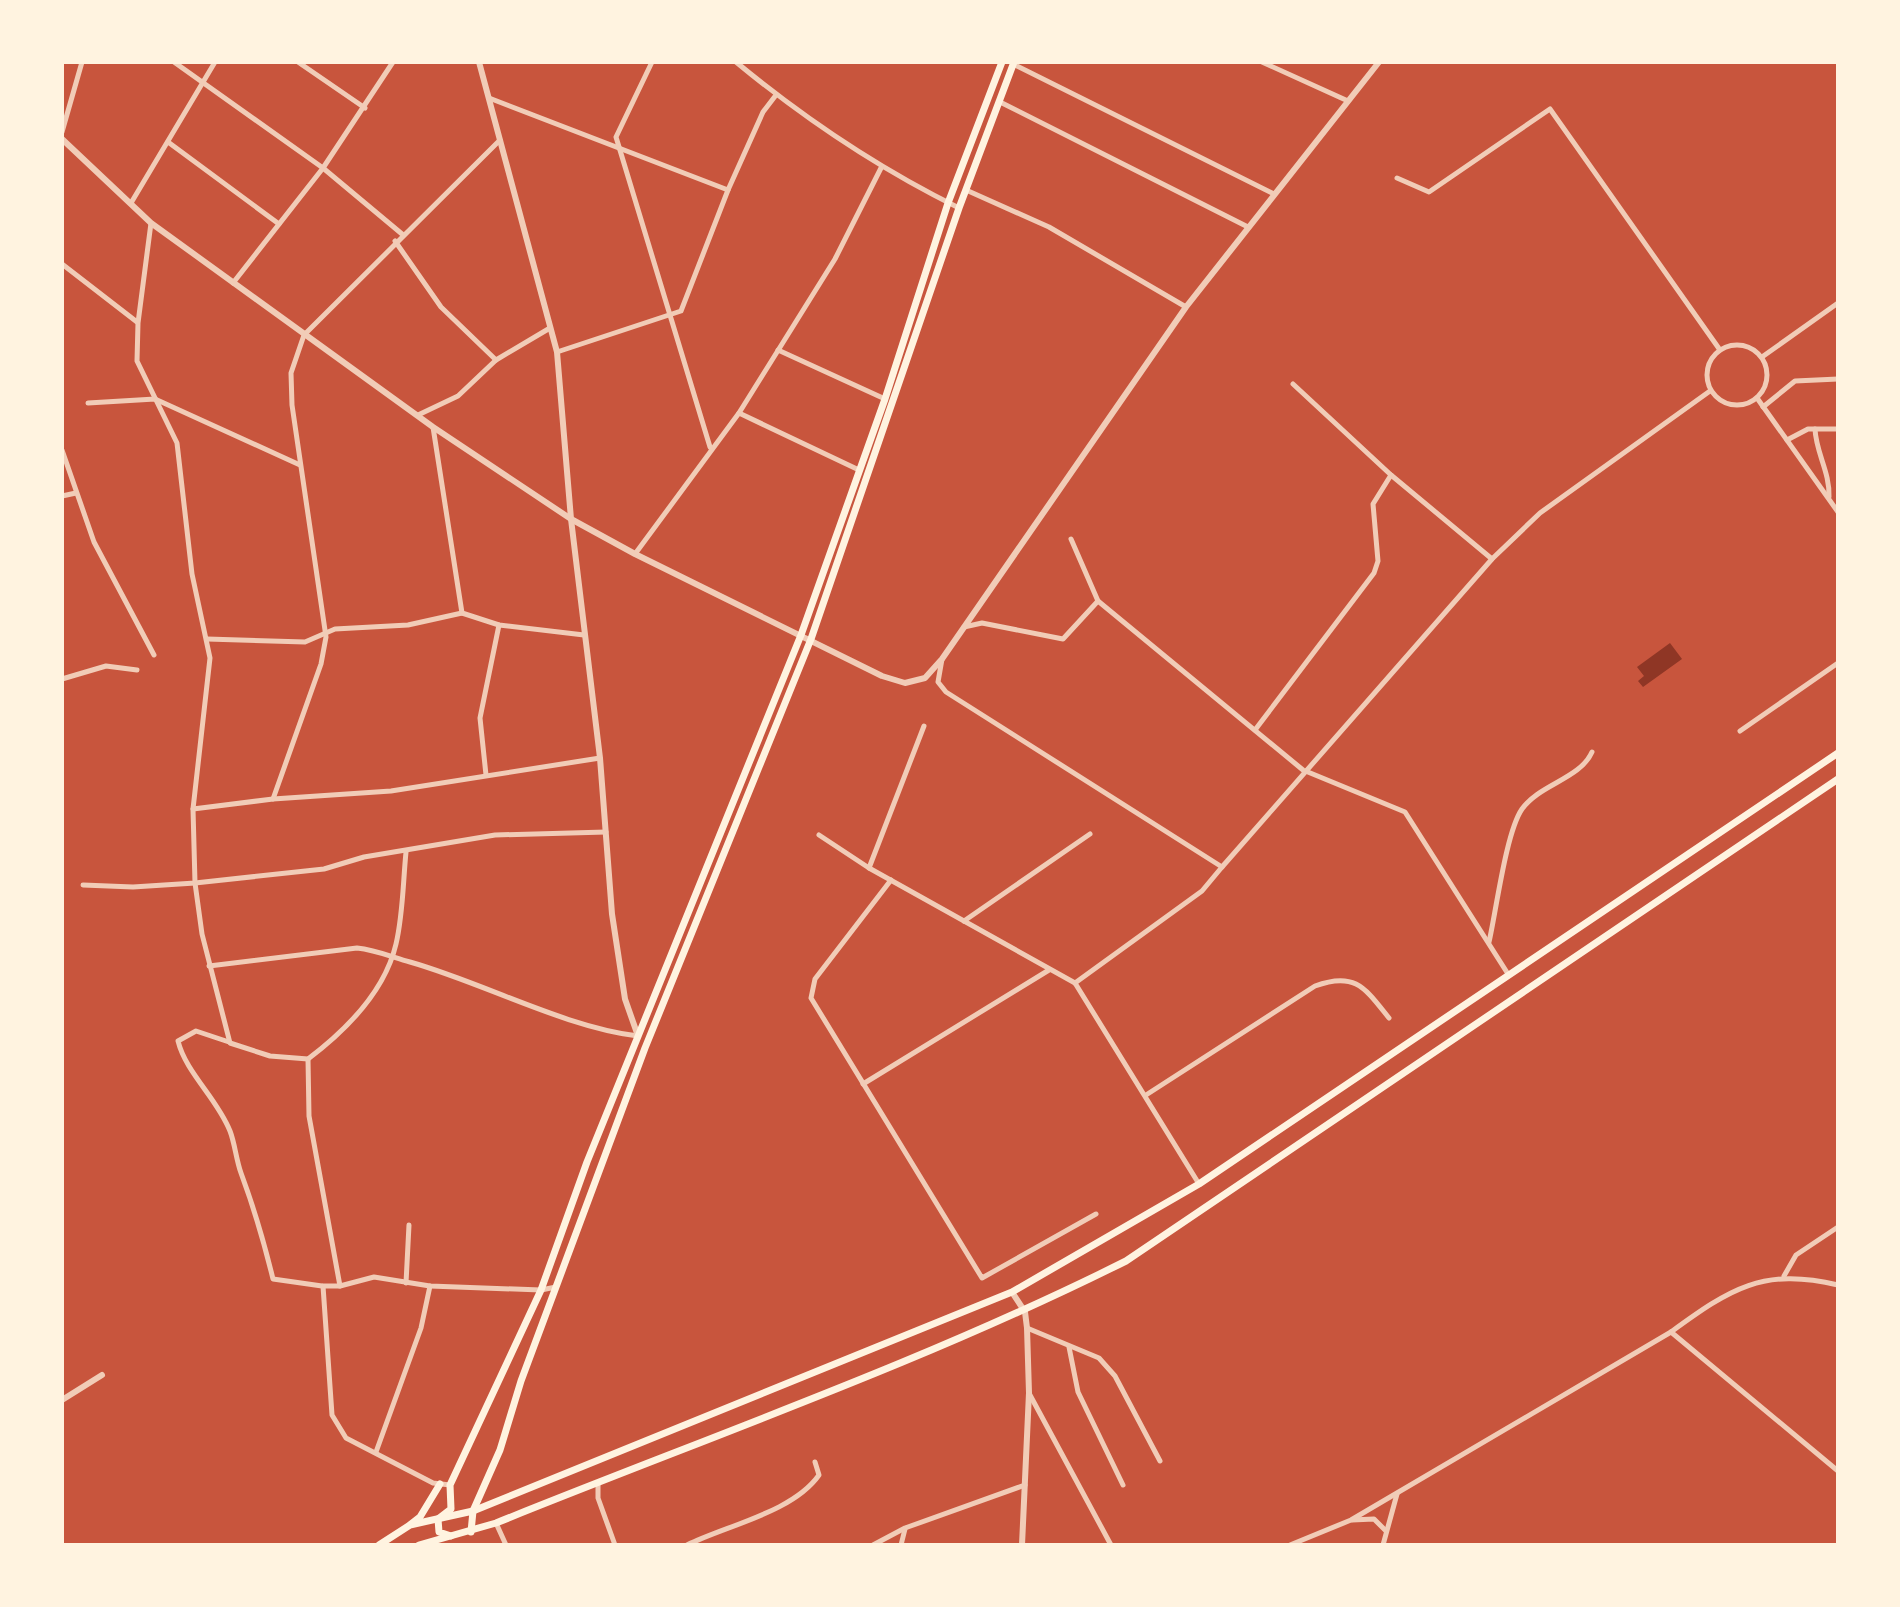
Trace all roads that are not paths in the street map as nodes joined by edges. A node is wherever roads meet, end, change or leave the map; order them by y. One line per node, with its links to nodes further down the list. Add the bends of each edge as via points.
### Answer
1 (82, 62): 19 (street)
2 (174, 62): 13 (street)
3 (215, 62): 13 (street)
4 (298, 62): 18 (street)
5 (393, 62): 18 (street)
6 (479, 62): 15 (street)
7 (652, 62): 23 (street, via 616,137)
8 (736, 62): 14 (street)
9 (1002, 62): 31 (main road)
10 (1262, 62): 16 (street)
11 (1379, 62): 16 (street)
12 (1014, 63): 17 (main road); 29 (street)
13 (204, 81): 22 (street); 24 (street)
14 (776, 95): 25 (street); 27 (street)
15 (489, 98): 21 (street); 23 (street)
16 (1348, 101): 29 (street)
17 (1000, 102): 28 (main road); 35 (street)
18 (365, 108): 24 (street)
19 (62, 132)
20 (62, 139): 30 (street)
21 (500, 140): 36 (street); 44 (street)
22 (168, 142): 30 (street); 34 (street)
23 (619, 146): 27 (street); 42 (street)
24 (323, 168): 34 (street); 36 (street)
25 (881, 168): 31 (street); 46 (street, via 835,259)
26 (1397, 178): 47 (street, via 1429,192 1550,109)
27 (728, 190): 42 (street, via 681,311)
28 (966, 190): 32 (main road); 41 (street, via 1049,227)
29 (1274, 194): 35 (street)
30 (131, 203): 33 (street)
31 (948, 203): 32 (street); 56 (main road)
32 (959, 208): 86 (main road)
33 (151, 223): 39 (street); 43 (street)
34 (279, 224): 39 (street)
35 (1248, 227): 41 (street)
36 (402, 234): 37 (street)
37 (395, 241): 45 (street); 50 (street, via 441,307)
38 (62, 264): 43 (street)
39 (233, 283): 45 (street)
40 (1838, 303): 49 (street)
41 (1186, 307): 81 (street)
42 (671, 316): 48 (street); 65 (street)
43 (138, 323): 55 (street, via 137,361)
44 (550, 328): 48 (street); 50 (street)
45 (304, 335): 60 (street); 67 (street, via 291,373)
46 (778, 350): 56 (street); 59 (street)
47 (1720, 350): 49 (street, via 1740,345); 53 (street, via 1708,368)
48 (557, 352): 74 (street)
49 (1762, 357): 54 (street, via 1768,379)
50 (496, 360): 60 (street, via 458,396)
51 (1838, 379): 58 (street, via 1795,381)
52 (1293, 384): 69 (street)
53 (1710, 391): 54 (street, via 1730,405); 77 (street, via 1540,513)
54 (1757, 398): 58 (street)
55 (155, 399): 57 (street); 67 (street); 85 (street, via 177,443 192,574)
56 (885, 399): 68 (main road)
57 (88, 403)
58 (1763, 407): 64 (street)
59 (739, 413): 65 (street); 68 (street)
60 (418, 415): 61 (street)
61 (433, 427): 74 (street); 79 (street)
62 (1815, 429): 63 (street); 64 (street); 72 (street)
63 (1838, 429)
64 (1787, 440): 72 (street)
65 (710, 448): 76 (street)
66 (62, 450): 70 (street)
67 (300, 465): 82 (street)
68 (859, 470): 84 (main road)
69 (1391, 475): 77 (street); 93 (street, via 1373,504 1378,561 1374,573)
70 (76, 493): 71 (street); 87 (street, via 94,542)
71 (62, 496)
72 (1829, 499): 73 (street)
73 (1838, 512)
74 (571, 519): 76 (street); 83 (street)
75 (1071, 539): 78 (street)
76 (635, 554): 84 (street)
77 (1492, 559): 98 (street)
78 (1098, 601): 81 (street, via 1063,639 982,623); 93 (street)
79 (462, 613): 80 (street); 82 (street, via 408,625)
80 (499, 625): 83 (street); 99 (street, via 480,718)
81 (964, 627): 88 (street)
82 (326, 633): 85 (street, via 305,642); 101 (street, via 321,664)
83 (584, 635): 97 (street)
84 (801, 635): 86 (street); 120 (main road)
85 (207, 639): 102 (street, via 210,658)
86 (811, 639): 88 (street, via 905,683 925,678); 135 (main road, via 645,1048)
87 (154, 655)
88 (942, 659): 107 (street, via 938,682 946,692)
89 (1838, 663): 94 (street)
90 (137, 670): 91 (street, via 106,666)
91 (62, 679)
92 (924, 726): 108 (street)
93 (1255, 730): 98 (street)
94 (1740, 731)
95 (1592, 752): 113 (street, via 1587,764 1541,789 1520,811)
96 (1838, 753): 117 (main road)
97 (600, 758): 99 (street); 103 (street)
98 (1303, 770): 107 (street); 113 (street, via 1405,812)
99 (486, 775): 101 (street, via 391,791)
100 (1838, 779): 138 (main road, via 1126,1261)
101 (273, 799): 102 (street)
102 (193, 809): 110 (street)
103 (606, 832): 106 (street, via 495,835); 120 (street, via 625,999)
104 (1090, 834): 112 (street)
105 (819, 835): 108 (street)
106 (406, 852): 110 (street, via 324,869); 114 (street)
107 (1222, 867): 118 (street, via 1202,891)
108 (869, 868): 109 (street)
109 (891, 880): 112 (street); 123 (street, via 815,979 811,998)
110 (195, 883): 111 (street); 115 (street)
111 (83, 885)
112 (964, 921): 116 (street)
113 (1489, 942): 117 (street)
114 (392, 957): 115 (street, via 357,948); 120 (street, via 608,1032); 122 (street, via 362,1009)
115 (209, 966): 121 (street)
116 (1049, 970): 118 (street); 123 (street)
117 (1508, 974): 125 (main road)
118 (1075, 983): 124 (street)
119 (1389, 1018): 124 (street, via 1368,991 1349,979 1333,979)
120 (638, 1036): 136 (main road)
121 (230, 1043): 122 (street, via 270,1056); 132 (street, via 196,1031 178,1041 183,1059 230,1131 273,1279)
122 (308, 1059): 133 (street, via 309,1116)
123 (863, 1084): 126 (street, via 982,1278)
124 (1146, 1095): 125 (street)
125 (1199, 1184): 137 (main road)
126 (1096, 1214)
127 (409, 1225): 130 (street)
128 (1838, 1227): 129 (street, via 1796,1255)
129 (1784, 1276): 131 (street); 140 (street, via 1713,1301)
130 (406, 1283): 133 (street, via 374,1277); 134 (street)
131 (1838, 1285)
132 (323, 1286): 133 (street); 145 (street, via 332,1415 346,1438)
133 (340, 1286)
134 (430, 1286): 136 (street); 145 (street, via 421,1328)
135 (557, 1286): 136 (street); 155 (main road)
136 (541, 1290): 151 (main road)
137 (1012, 1292): 138 (street); 155 (main road)
138 (1025, 1312): 139 (street); 149 (main road)
139 (1027, 1328): 141 (street); 143 (street)
140 (1671, 1332): 148 (street); 154 (street)
141 (1069, 1347): 146 (street, via 1099,1358 1115,1376); 153 (street, via 1078,1392)
142 (102, 1375): 144 (street)
143 (1029, 1393): 152 (street); 172 (street)
144 (62, 1400)
145 (376, 1452): 150 (street)
146 (1160, 1461)
147 (815, 1462): 168 (street, via 819,1475 791,1502)
148 (1838, 1471)
149 (598, 1482): 158 (main road); 167 (street, via 598,1498)
150 (440, 1484): 151 (street); 159 (main road)
151 (450, 1485): 156 (main road, via 451,1509)
152 (1025, 1485): 160 (street); 171 (street)
153 (1123, 1485)
154 (1397, 1493): 157 (street); 161 (street)
155 (473, 1511): 156 (main road); 162 (main road)
156 (438, 1519): 159 (main road); 163 (main road, via 439,1532)
157 (1351, 1520): 161 (street, via 1374,1519); 173 (street)
158 (496, 1523): 162 (main road); 166 (street)
159 (410, 1525): 164 (main road)
160 (905, 1528): 169 (street); 170 (street)
161 (1386, 1531): 174 (street)
162 (471, 1532): 163 (main road)
163 (453, 1537): 165 (main road)
164 (379, 1545)
165 (419, 1545)
166 (506, 1545)
167 (615, 1545)
168 (687, 1545)
169 (873, 1545)
170 (901, 1545)
171 (1022, 1545)
172 (1111, 1545)
173 (1290, 1545)
174 (1383, 1545)

